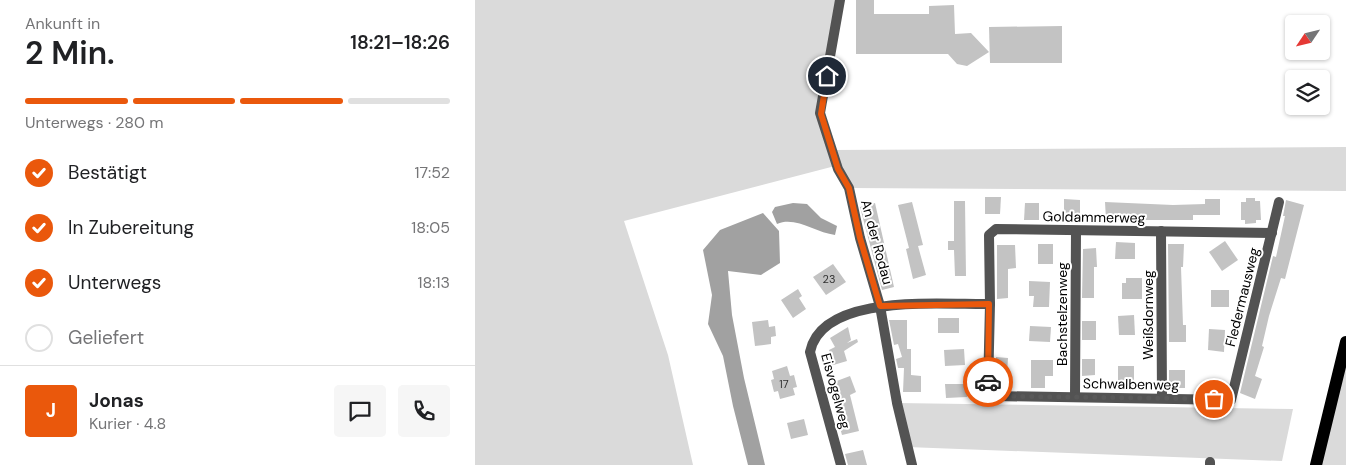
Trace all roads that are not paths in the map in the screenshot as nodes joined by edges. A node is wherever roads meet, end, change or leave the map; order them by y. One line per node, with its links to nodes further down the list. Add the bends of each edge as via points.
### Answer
1 (840, 0): 7 (street, An der Rodau, via 821,114 838,169 849,188)
2 (1279, 202): 5 (street, Fledermausweg)
3 (1161, 231): 4 (street, Goldammerweg); 5 (street, Goldammerweg); 10 (street, Weißdornweg)
4 (1076, 232): 6 (street, Goldammerweg, via 996,229 989,235); 9 (street, Bachstelzenweg)
5 (1272, 232): 11 (street, Fledermausweg)
6 (989, 304): 7 (street); 9 (street, Schwalbenweg, via 988,390 995,396)
7 (880, 306): 12 (street, Eisvogelweg, via 852,312 833,322 818,333 812,343 810,352); 13 (street, An der Rodau)
8 (1346, 342): 14 (main road)
9 (1075, 397): 10 (street, Schwalbenweg)
10 (1162, 398): 11 (street, Schwalbenweg)
11 (1231, 400)
12 (841, 465)
13 (912, 465)
14 (1315, 465)

